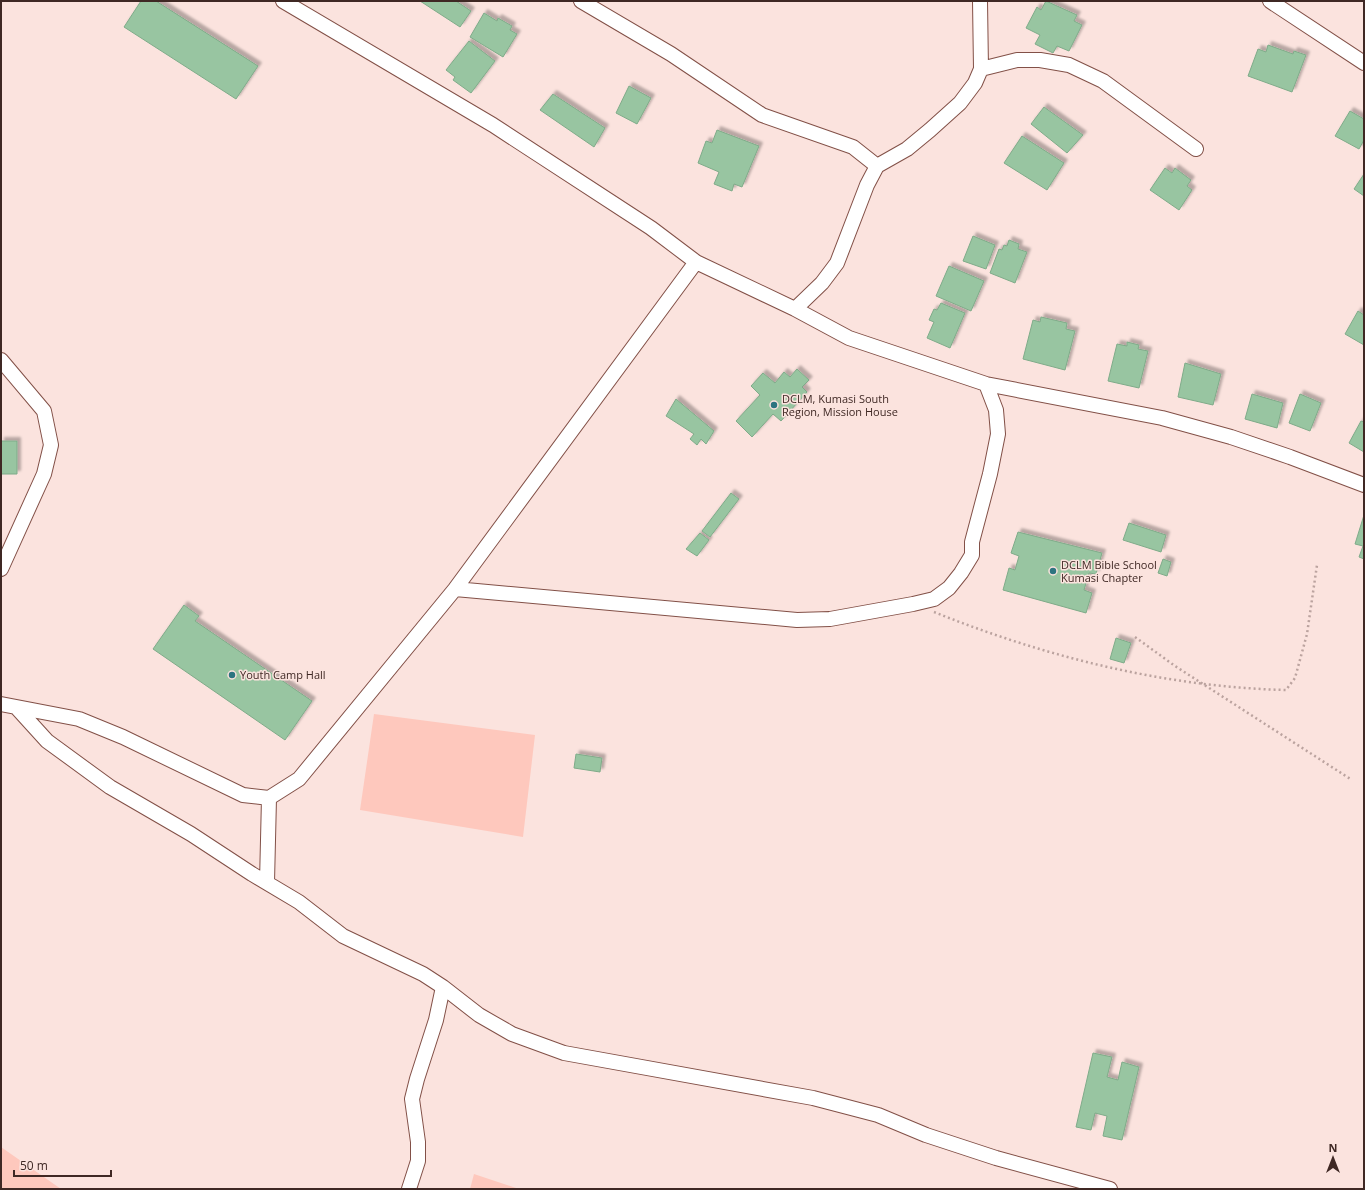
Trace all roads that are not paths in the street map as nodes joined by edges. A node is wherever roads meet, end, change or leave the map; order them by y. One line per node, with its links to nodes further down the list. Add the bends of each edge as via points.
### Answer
1 (284, 1): 9 (street, via 493,125 651,228)
2 (581, 1): 8 (street, via 671,54 762,115 853,147)
3 (980, 1): 6 (street)
4 (1270, 1): 5 (street)
5 (1364, 63)
6 (981, 69): 7 (street, via 1017,60 1040,60 1069,65 1103,81); 8 (street, via 974,83 955,107 907,149)
7 (1196, 149)
8 (877, 166): 10 (street, via 837,263 822,283)
9 (696, 262): 10 (street); 15 (street)
10 (796, 309): 12 (street, via 849,338)
11 (1, 360): 14 (street, via 44,411 51,445 44,474)
12 (986, 384): 13 (street, via 1162,418 1224,435); 15 (street, via 996,410 998,434 972,542 972,554 949,588 934,598 830,619 797,620)
13 (1364, 485)
14 (1, 569)
15 (455, 589): 18 (street, via 299,779)
16 (1, 704): 17 (street)
17 (17, 708): 18 (street, via 79,718 243,795); 19 (street, via 47,741 110,788 191,834)
18 (269, 798): 19 (street)
19 (267, 882): 20 (street, via 299,902 343,936 423,974)
20 (443, 987): 21 (street, via 436,1020 412,1099 418,1161); 22 (street, via 479,1015 512,1034 564,1053 813,1098 878,1115 926,1135 996,1158)
21 (409, 1189)
22 (1110, 1189)

